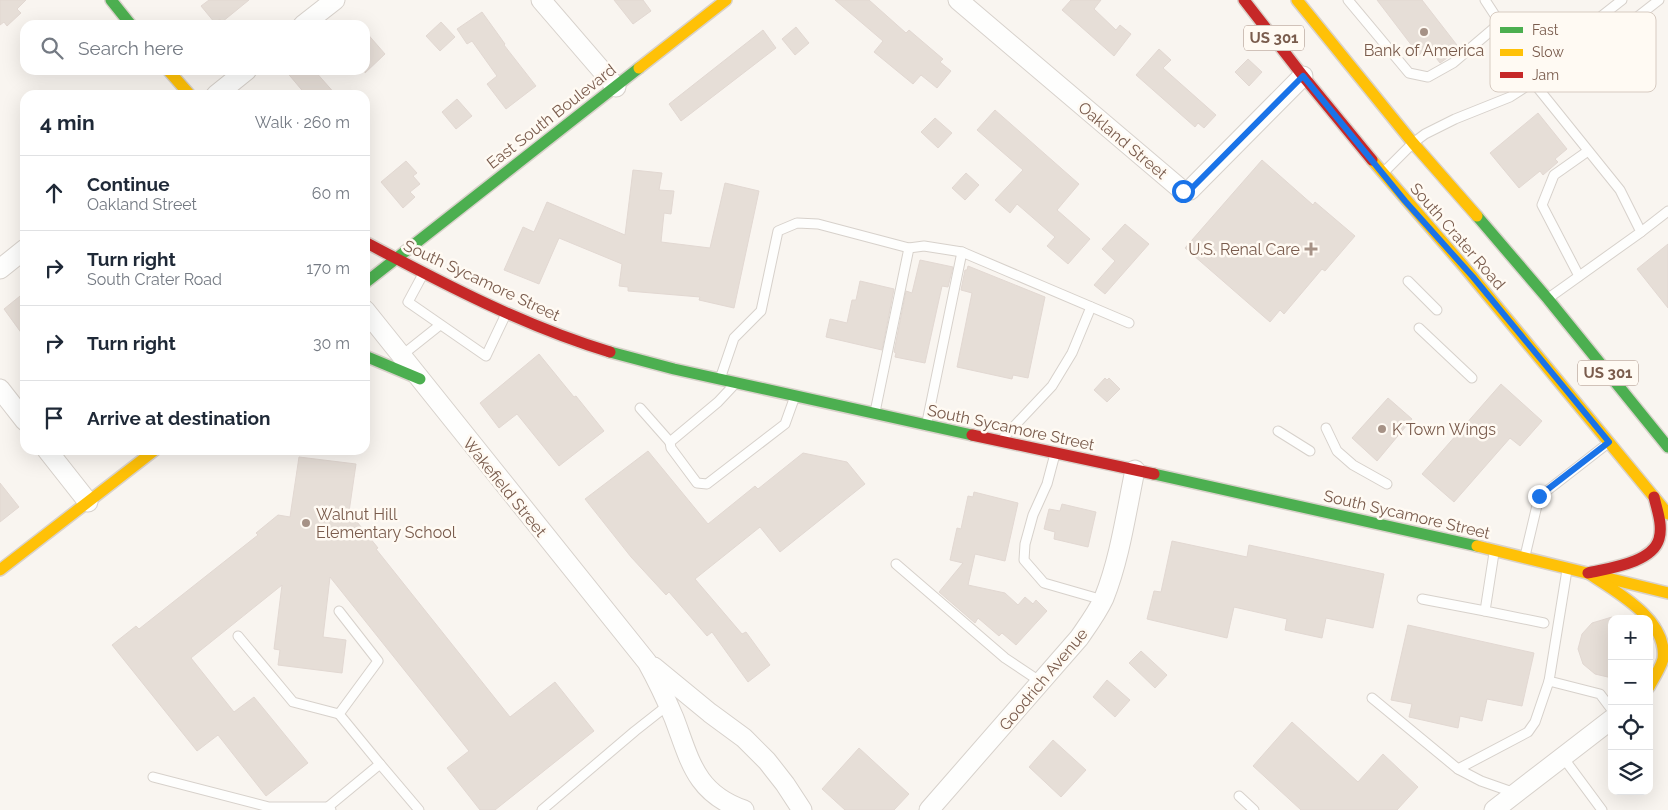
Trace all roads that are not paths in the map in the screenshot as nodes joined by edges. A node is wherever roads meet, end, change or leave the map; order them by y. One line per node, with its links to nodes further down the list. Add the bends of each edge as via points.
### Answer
1 (110, 0): 15 (main road)
2 (335, 0): 16 (street)
3 (541, 0): 21 (street)
4 (726, 0): 21 (main road, East South Boulevard)
5 (958, 0): 20 (street, Oakland Street, via 1183,191 1190,190)
6 (1244, 0): 20 (main road, South Crater Road / US 301)
7 (1297, 0): 26 (main road, South Crater Road / US 301)
8 (1348, 0): 17 (lane, via 1409,73 1428,77 1453,63)
9 (1486, 0): 12 (lane)
10 (1622, 0): 13 (lane)
11 (1659, 0): 14 (lane)
12 (1493, 12)
13 (1606, 12)
14 (1644, 12)
15 (126, 20)
16 (309, 20)
17 (1490, 32)
18 (172, 75): 22 (main road)
19 (241, 75): 23 (street)
20 (1303, 76): 28 (main road, South Crater Road / US 301)
21 (616, 87): 35 (main road, East South Boulevard)
22 (186, 90)
23 (222, 90)
24 (1518, 92): 26 (lane, via 1455,119)
25 (1541, 92): 27 (lane)
26 (1414, 143): 28 (lane); 41 (main road, South Crater Road / US 301)
27 (1588, 151): 30 (lane, via 1620,190); 38 (lane, via 1554,176 1542,205)
28 (1383, 173): 65 (main road, South Crater Road / US 301)
29 (1668, 211): 30 (lane)
30 (1641, 232): 38 (lane)
31 (370, 245): 35 (main road, South Sycamore Street)
32 (909, 248): 33 (lane, via 924,246); 53 (lane, via 818,224 797,223 778,231 761,311 734,338); 58 (lane)
33 (962, 252): 42 (lane); 60 (lane)
34 (20, 253): 36 (street)
35 (396, 258): 37 (main road, South Sycamore Street); 39 (main road, East South Boulevard)
36 (0, 269)
37 (423, 273): 44 (main road, South Sycamore Street); 47 (lane, via 408,302)
38 (1579, 276): 41 (lane)
39 (370, 280)
40 (1408, 281): 43 (lane)
41 (1548, 299): 66 (main road, South Crater Road / US 301)
42 (1090, 307): 46 (lane); 63 (lane, via 1072,353 1052,386)
43 (1437, 310)
44 (506, 314): 47 (lane, via 486,356); 53 (main road, South Sycamore Street, via 570,339 632,358)
45 (370, 316): 49 (street, Wakefield Street)
46 (1129, 323)
47 (440, 325): 49 (lane)
48 (1418, 328): 51 (lane)
49 (401, 356): 52 (street, Wakefield Street)
50 (370, 358): 52 (main road)
51 (1472, 378)
52 (420, 379): 89 (street, Wakefield Street)
53 (720, 379): 54 (main road, South Sycamore Street)
54 (735, 382): 56 (main road, South Sycamore Street); 64 (lane, via 718,402)
55 (0, 389): 59 (street)
56 (794, 396): 58 (main road, South Sycamore Street); 64 (lane, via 785,424 707,484 697,483)
57 (640, 408): 64 (lane)
58 (874, 414): 60 (main road, South Sycamore Street)
59 (20, 415)
60 (926, 425): 63 (main road, South Sycamore Street)
61 (1326, 428): 72 (lane, via 1338,451 1353,465)
62 (1278, 431): 67 (lane)
63 (1001, 441): 68 (main road, South Sycamore Street)
64 (670, 442)
65 (1609, 442): 73 (main road, South Crater Road / US 301); 77 (lane, via 1539,496)
66 (1668, 447)
67 (1310, 451)
68 (1056, 453): 71 (main road, South Sycamore Street); 84 (lane, via 1048,484 1033,515 1024,560 1044,583)
69 (51, 455): 74 (street)
70 (149, 455): 74 (main road)
71 (1135, 470): 76 (main road, South Sycamore Street); 84 (street, Goodrich Avenue, via 1113,573)
72 (1387, 484)
73 (1654, 497): 75 (main road, South Crater Road / US 301); 81 (main road, via 1661,528 1650,554 1642,559)
74 (88, 502): 80 (main road)
75 (1668, 514)
76 (1494, 550): 77 (main road, South Sycamore Street); 85 (lane)
77 (1525, 557): 79 (main road, South Sycamore Street)
78 (896, 564): 93 (lane, via 1006,658)
79 (1568, 568): 81 (main road, South Sycamore Street); 92 (lane)
80 (0, 570)
81 (1588, 572): 82 (main road, South Sycamore Street); 91 (main road, via 1650,616 1659,627 1664,648)
82 (1668, 593)
83 (1422, 599): 85 (lane)
84 (1103, 600): 93 (street, Goodrich Avenue, via 1079,638)
85 (1485, 611): 87 (lane)
86 (339, 612): 98 (lane, via 378,661)
87 (1544, 623)
88 (238, 636): 98 (lane, via 293,702)
89 (647, 662): 96 (street, Wakefield Street); 110 (street, Wakefield Street, via 744,738 767,761)
90 (1668, 676): 94 (street)
91 (1653, 678)
92 (1550, 681): 97 (lane, via 1600,694); 102 (lane, via 1528,732)
93 (1041, 682): 111 (street, Goodrich Avenue)
94 (1653, 687)
95 (1372, 698): 102 (lane)
96 (668, 705): 108 (lane); 109 (street, Wakefield Street, via 689,761 700,779 715,795)
97 (1608, 705)
98 (339, 714): 101 (lane)
99 (1608, 722): 100 (street)
100 (1562, 756): 104 (street); 114 (lane)
101 (380, 764): 106 (lane); 107 (lane)
102 (1458, 770): 104 (lane)
103 (153, 777): 106 (lane, via 269,806)
104 (1516, 794): 113 (street)
105 (1239, 796): 112 (lane)
106 (330, 808)
107 (419, 810)
108 (542, 810)
109 (744, 810)
110 (802, 810)
111 (929, 810)
112 (1254, 810)
113 (1494, 810)
114 (1602, 810)

